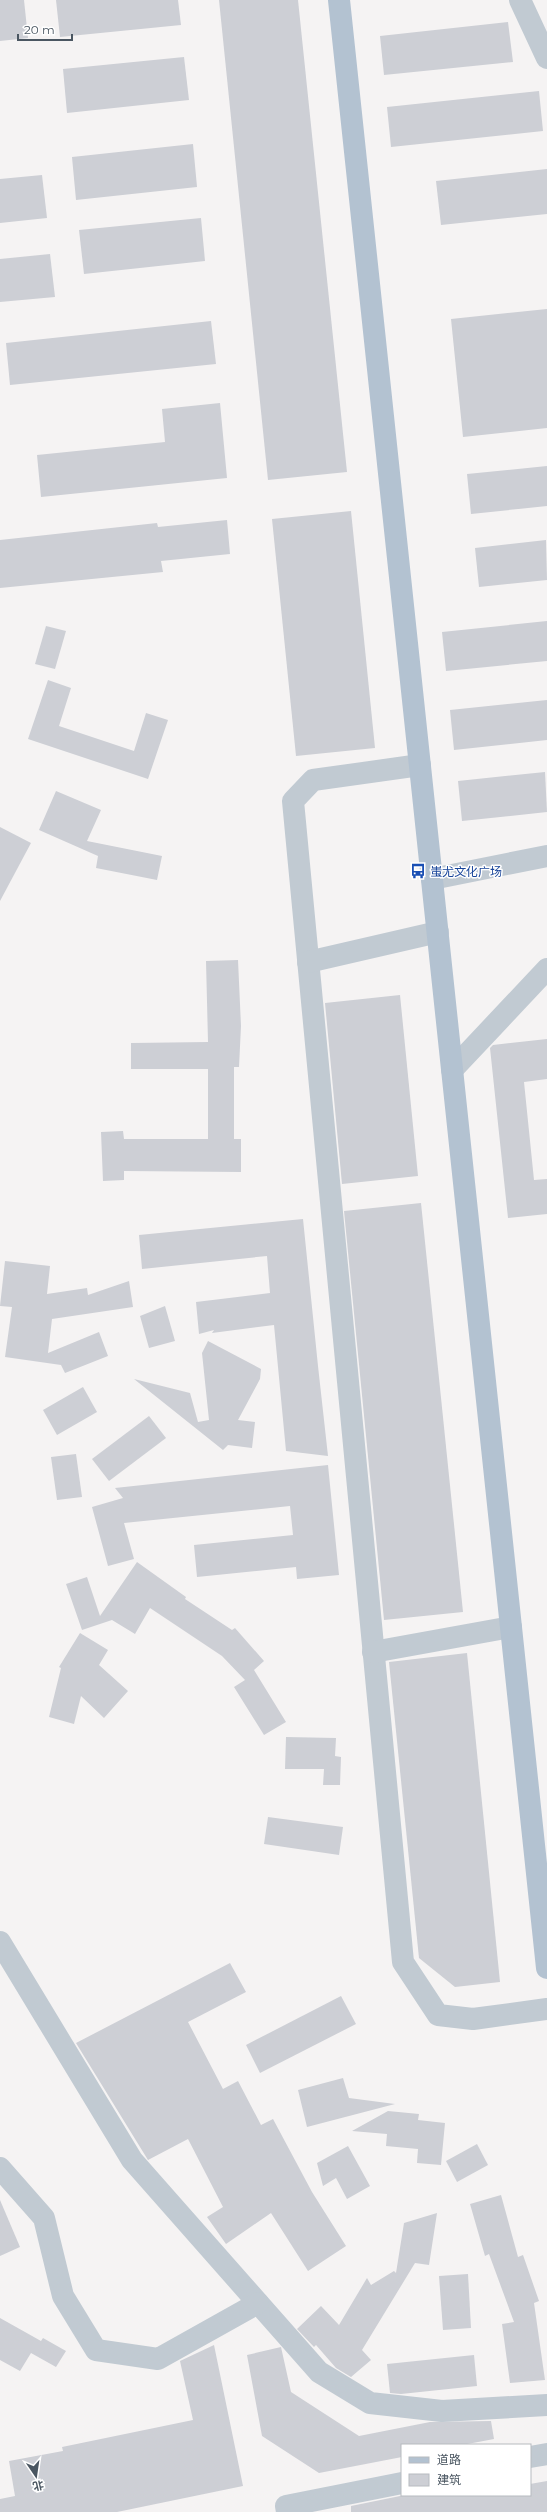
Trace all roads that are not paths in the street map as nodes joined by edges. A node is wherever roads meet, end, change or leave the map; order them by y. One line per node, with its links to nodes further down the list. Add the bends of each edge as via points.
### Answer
1 (339, 0): 4 (main road)
2 (520, 0): 3 (street)
3 (547, 58)
4 (420, 765): 6 (main road); 8 (street, via 313,780 293,801)
5 (547, 856): 6 (street)
6 (432, 879): 7 (main road)
7 (438, 932): 8 (street); 10 (main road)
8 (308, 962): 12 (street)
9 (547, 969): 10 (street)
10 (452, 1070): 11 (main road)
11 (511, 1627): 12 (street); 14 (main road)
12 (373, 1652): 15 (street, via 403,1962 438,2015 473,2019)
13 (0, 1942): 17 (street, via 132,2160)
14 (547, 1968)
15 (547, 2009)
16 (0, 2168): 17 (street, via 44,2218 63,2296 96,2350 158,2359)
17 (258, 2303): 18 (street, via 319,2372 370,2403 442,2411)
18 (547, 2405)
19 (547, 2454): 20 (street)
20 (531, 2457)
21 (401, 2483): 22 (street, via 286,2506)
22 (287, 2512)

